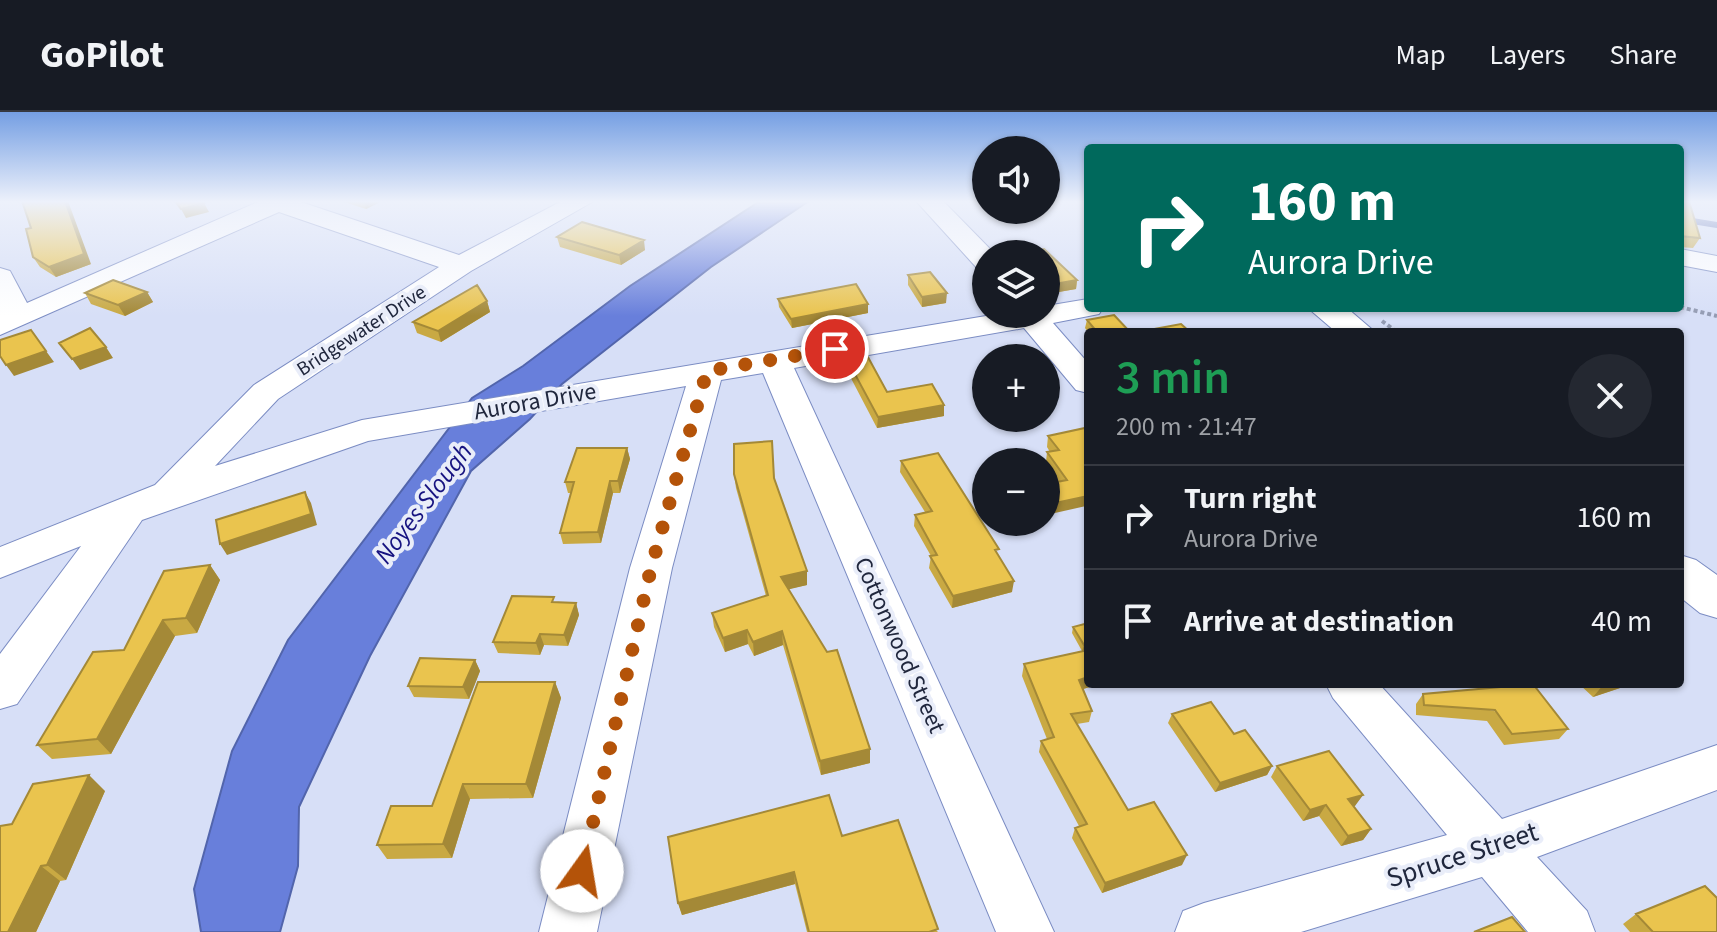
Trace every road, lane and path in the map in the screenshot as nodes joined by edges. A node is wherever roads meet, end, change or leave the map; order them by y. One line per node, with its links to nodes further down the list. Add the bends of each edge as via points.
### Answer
1 (195, 239): 13 (street)
2 (384, 239): 6 (street)
3 (510, 239): 6 (street, Bridgewater Drive)
4 (1684, 258): 5 (street)
5 (1717, 264)
6 (461, 265): 20 (street, Bridgewater Drive)
7 (0, 277): 13 (street)
8 (1684, 308): 12 (path)
9 (1084, 309): 10 (street, Aurora Drive)
10 (1060, 312)
11 (1330, 312): 16 (main road)
12 (1717, 316)
13 (9, 322)
14 (972, 326): 17 (street, Aurora Drive)
15 (1040, 328): 19 (street)
16 (1352, 328)
17 (774, 359): 18 (street, Aurora Drive); 33 (street, Cottonwood Street)
18 (707, 371): 21 (street, Aurora Drive); 32 (street, via 651,568)
19 (1084, 378)
20 (253, 405): 21 (street, via 253,418 262,431 293,437); 22 (street, Bridgewater Drive)
21 (362, 431): 22 (street, Aurora Drive)
22 (167, 495): 23 (street, Aurora Drive)
23 (128, 511): 24 (street, Aurora Drive); 26 (street)
24 (4, 561): 26 (street, via 51,560 70,567 76,579)
25 (1684, 575): 27 (main road)
26 (72, 592): 29 (street)
27 (1717, 600)
28 (1353, 688): 31 (street)
29 (0, 690)
30 (1717, 767): 31 (street, Spruce Street)
31 (1492, 848): 34 (street, Spruce Street); 35 (street)
32 (568, 932)
33 (1025, 932)
34 (1204, 932)
35 (1566, 932)

